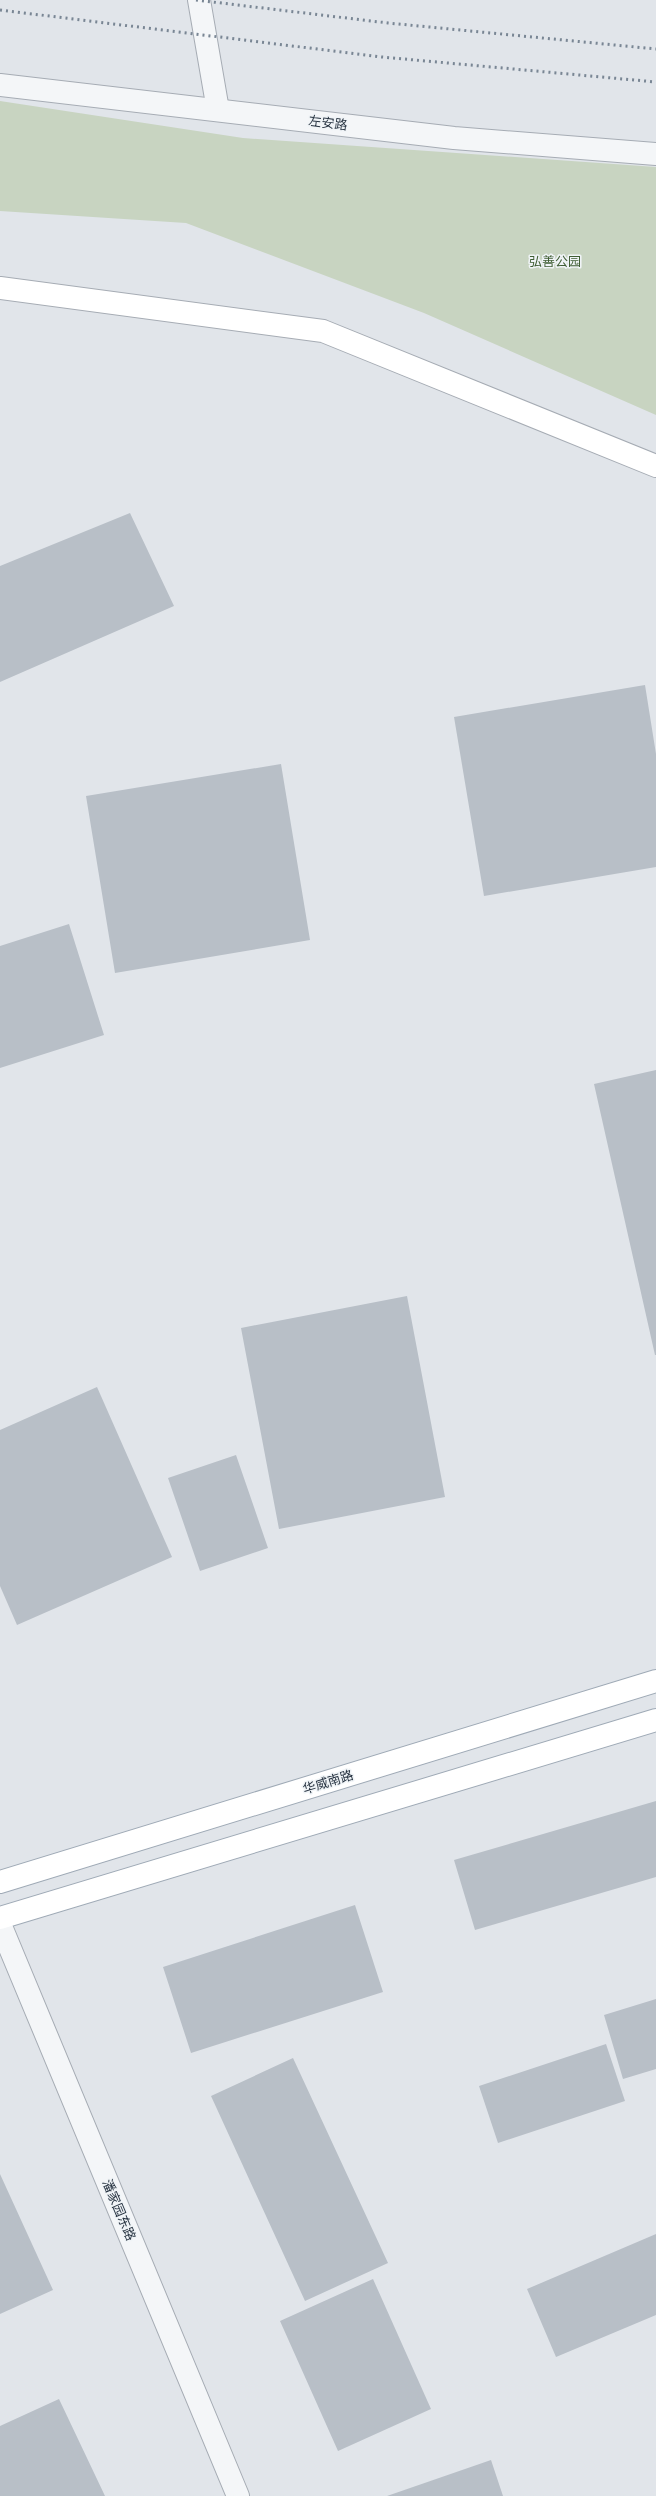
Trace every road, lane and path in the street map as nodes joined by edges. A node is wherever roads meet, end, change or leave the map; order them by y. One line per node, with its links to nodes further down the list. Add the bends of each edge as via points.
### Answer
1 (198, 0): 3 (street)
2 (0, 85): 3 (street, 左安路)
3 (218, 110): 4 (street, 左安路, via 454,138)
4 (656, 154)
5 (0, 288): 6 (main road, via 323,331)
6 (656, 466)
7 (656, 1682): 9 (main road, 华威南路)
8 (656, 1720): 10 (main road)
9 (0, 1882)
10 (0, 1918)
11 (0, 1924): 12 (street, 潘家园东路)
12 (238, 2496)

